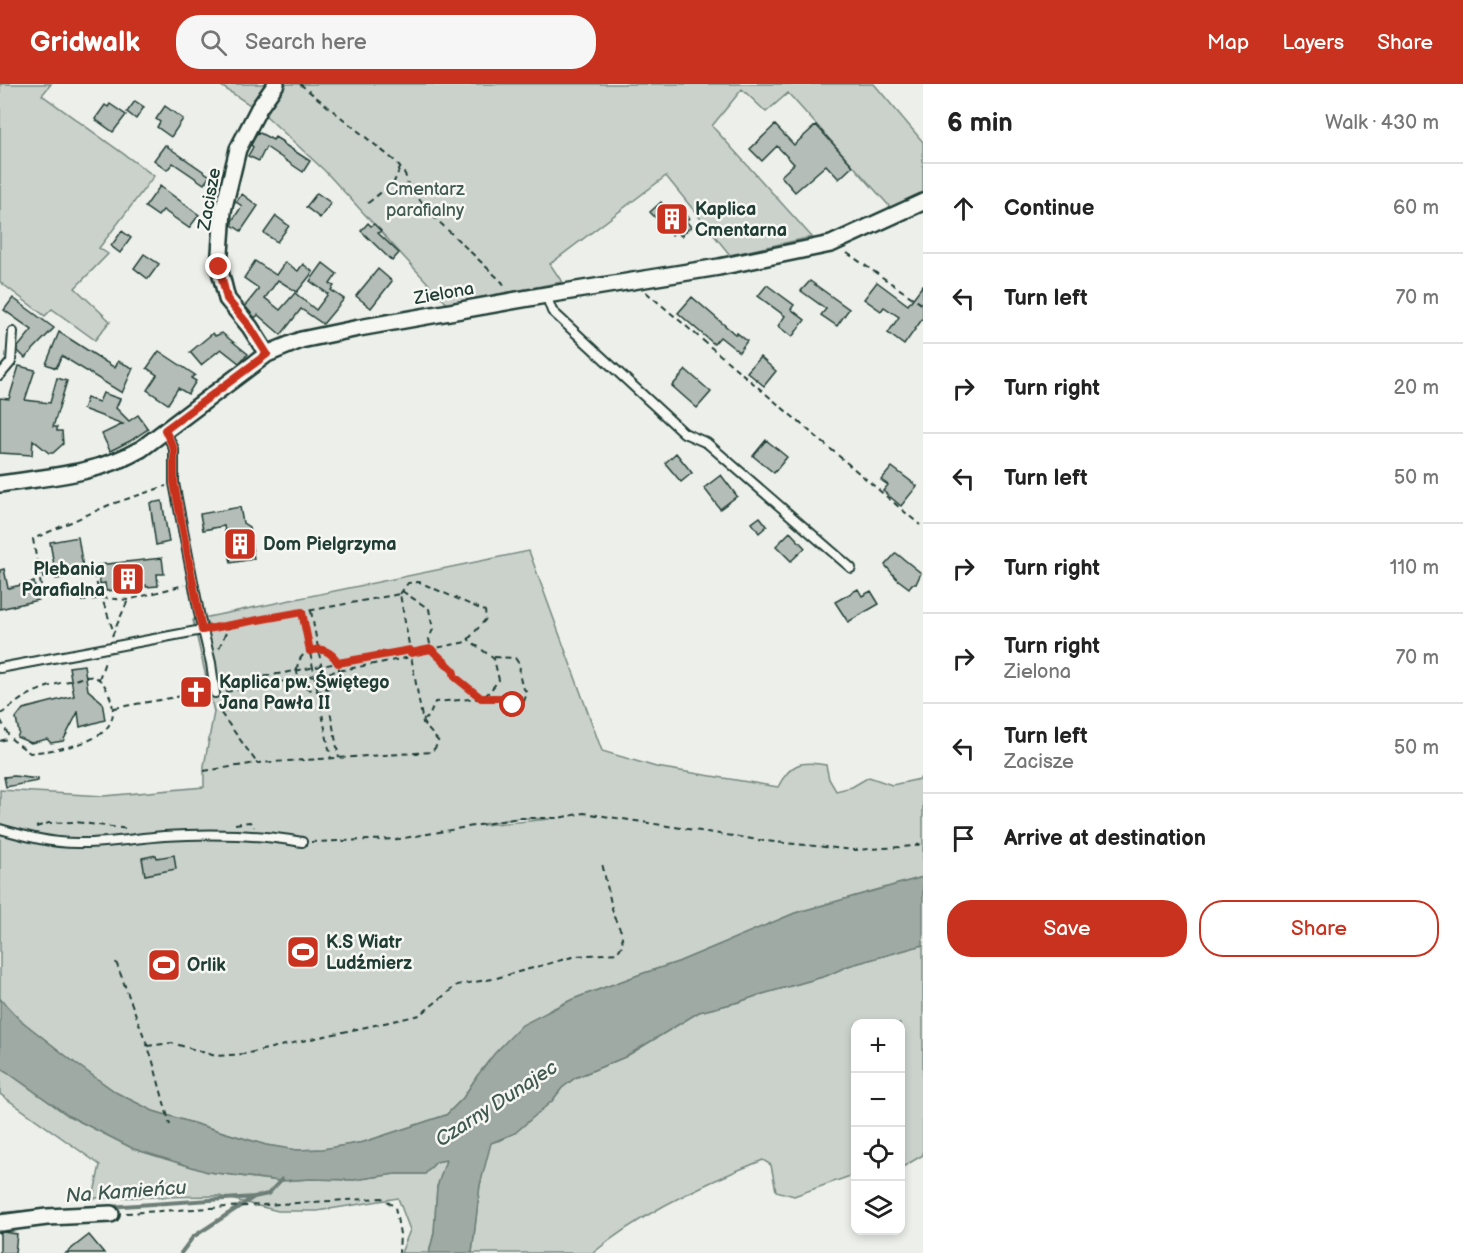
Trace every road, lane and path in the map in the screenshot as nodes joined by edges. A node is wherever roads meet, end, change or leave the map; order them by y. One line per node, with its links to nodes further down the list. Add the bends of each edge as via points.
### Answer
1 (276, 84): 12 (street, Zacisze, via 238,149 223,211 219,267 227,299)
2 (300, 84): 3 (path)
3 (400, 168): 4 (path, via 394,183); 8 (path, via 427,209 502,283)
4 (368, 202)
5 (923, 202): 6 (street, Zielona)
6 (831, 244): 7 (street, Zielona); 10 (path)
7 (632, 280): 9 (street, Zielona); 17 (path)
8 (506, 292)
9 (546, 295): 12 (street, Zielona, via 327,334); 18 (lane, via 552,311 684,433 707,443)
10 (923, 305)
11 (13, 332): 13 (lane, via 12,362)
12 (267, 354): 14 (street, Zielona)
13 (0, 375)
14 (165, 430): 15 (lane, via 174,449); 16 (street, Zielona, via 141,449 105,466)
15 (174, 483): 20 (lane); 21 (path, via 110,505 33,539)
16 (0, 484)
17 (921, 525)
18 (851, 568)
19 (93, 573): 23 (path)
20 (192, 582): 23 (path, via 128,600); 28 (lane)
21 (41, 586)
22 (401, 592): 25 (path); 30 (path, via 408,582 419,582 485,611 486,619); 32 (path, via 429,609); 34 (path)
23 (102, 598): 24 (path); 29 (path)
24 (81, 602)
25 (311, 611): 26 (path); 31 (path)
26 (302, 612): 27 (path); 33 (path)
27 (230, 626): 28 (path); 36 (path)
28 (202, 630): 36 (lane); 39 (lane)
29 (113, 631)
30 (468, 639): 32 (path); 35 (path)
31 (318, 649): 33 (path); 37 (path, via 330,653); 38 (path)
32 (431, 649): 34 (path); 50 (path, via 453,670 455,677)
33 (310, 651): 40 (path); 41 (path, via 300,659)
34 (411, 653): 37 (path); 42 (path); 54 (path)
35 (491, 657): 50 (path, via 499,680); 50 (path, via 514,658 520,665 519,676 527,693 523,704)
36 (211, 663): 46 (lane)
37 (338, 663): 38 (path); 42 (path)
38 (321, 666): 40 (path); 43 (path)
39 (0, 668)
40 (313, 668): 41 (path); 44 (path)
41 (297, 670): 45 (path); 46 (path)
42 (339, 671): 43 (path); 47 (path, via 335,682)
43 (323, 674): 44 (path); 47 (path)
44 (315, 676): 45 (path); 48 (path)
45 (299, 678): 46 (path); 48 (path, via 306,687)
46 (215, 689): 59 (path, via 220,712)
47 (326, 689): 48 (path); 57 (path)
48 (317, 691): 58 (path)
49 (182, 696): 51 (path)
50 (483, 698): 54 (path, via 435,702 429,717)
51 (114, 708): 52 (path, via 106,688 92,676 56,683); 55 (path, via 112,720 93,740 30,753)
52 (0, 714)
53 (0, 719): 55 (path)
54 (423, 720): 57 (path, via 439,742 432,752)
55 (10, 738): 56 (path)
56 (0, 741)
57 (339, 758): 58 (path)
58 (331, 759): 59 (path)
59 (257, 764): 60 (path)
60 (204, 771)
61 (230, 825): 65 (path, via 250,822)
62 (0, 829): 64 (lane)
63 (133, 829): 64 (path, via 93,823 49,823)
64 (20, 834): 65 (lane, via 78,843 168,836)
65 (256, 836): 66 (lane)
66 (302, 842): 67 (path, via 399,839 519,818 584,813 765,841 855,850)
67 (923, 843)
68 (602, 862): 70 (path, via 614,917 621,931 623,944 617,953 576,956 457,985 420,1015 244,1054 216,1056 172,1043)
69 (116, 962): 70 (path)
70 (147, 1046): 71 (path)
71 (170, 1125)
72 (111, 1214): 73 (street); 74 (path, via 382,1198 396,1207)
73 (0, 1223)
74 (399, 1253)

